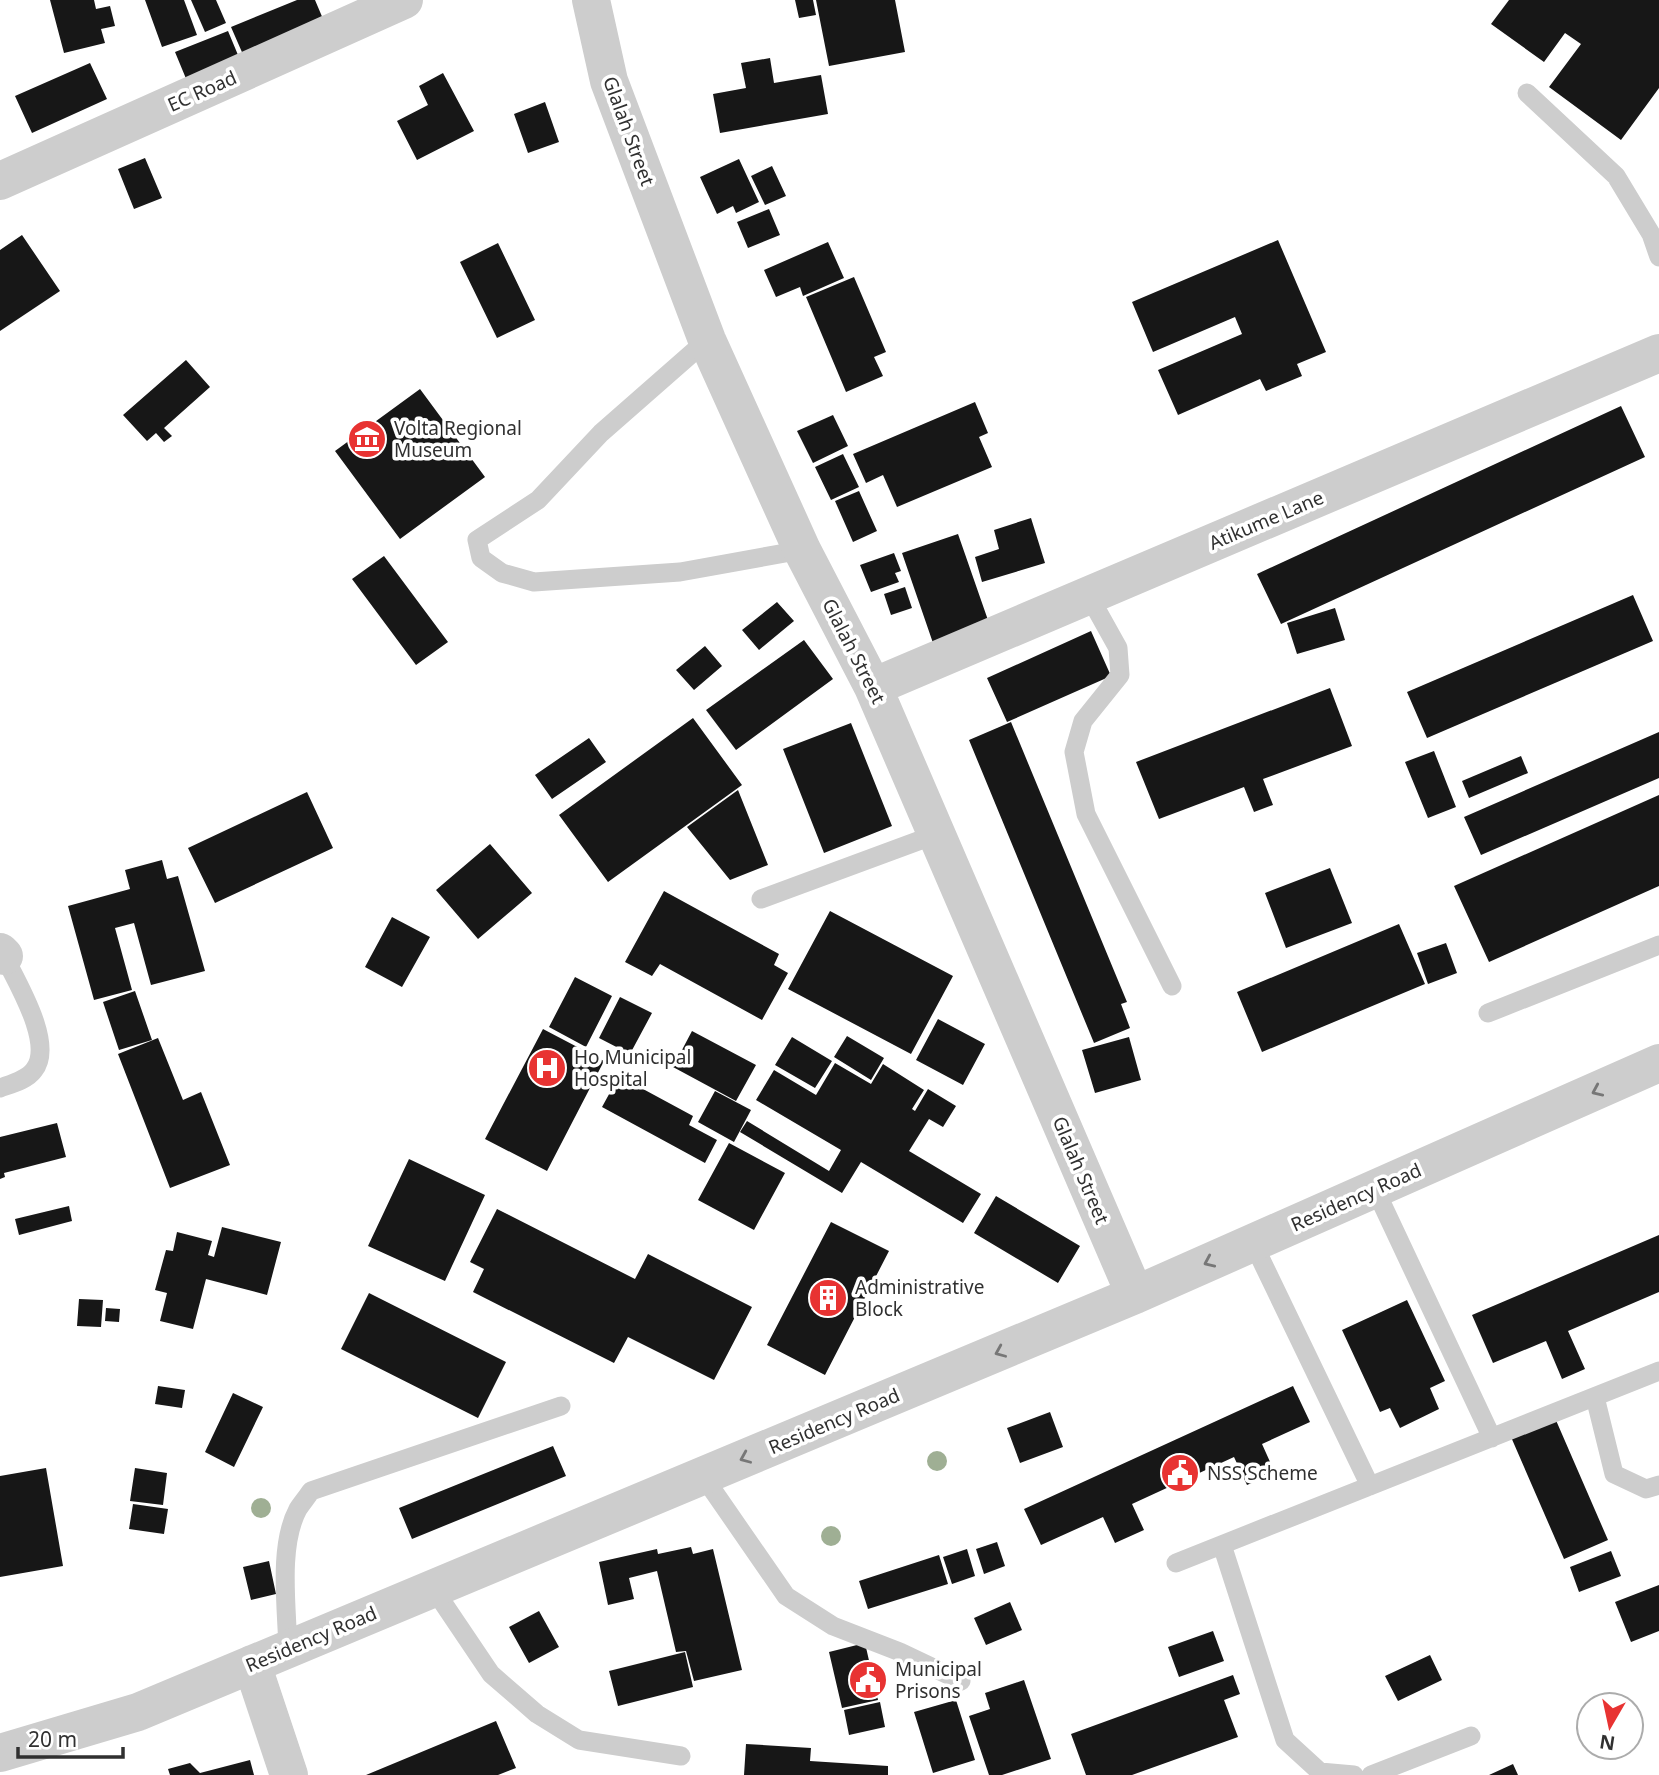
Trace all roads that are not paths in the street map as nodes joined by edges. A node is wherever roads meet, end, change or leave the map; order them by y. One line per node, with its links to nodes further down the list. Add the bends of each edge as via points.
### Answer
1 (404, 0): 4 (street, EC Road)
2 (592, 0): 6 (street, Glalah Street, via 609,81)
3 (1527, 93): 5 (lane, via 1616,176 1651,234)
4 (0, 181)
5 (1659, 257)
6 (707, 340): 8 (street, Glalah Street); 8 (lane, via 601,433 538,500 477,540 481,558 502,573 534,582 680,572)
7 (1659, 353): 9 (street, Atikume Lane)
8 (803, 550): 10 (street, Glalah Street)
9 (1089, 596): 10 (street, Atikume Lane); 15 (lane, via 1118,648 1120,675 1083,722 1074,752 1086,814)
10 (873, 687): 11 (street, Glalah Street)
11 (937, 834): 12 (lane); 21 (street, Glalah Street)
12 (761, 900)
13 (1659, 945): 16 (lane)
14 (2, 954): 18 (lane, via 31,1009 41,1045 36,1068)
15 (1172, 986)
16 (1488, 1013)
17 (1659, 1063): 19 (street, Residency Road, one-way to 19)
18 (0, 1088)
19 (1375, 1189): 20 (street, Residency Road); 25 (lane)
20 (1253, 1243): 21 (street, Residency Road, one-way to 21); 28 (lane)
21 (1135, 1295): 26 (street, Residency Road, one-way to 26)
22 (1659, 1371): 23 (lane)
23 (1595, 1397): 25 (lane); 27 (lane, via 1614,1474 1646,1489)
24 (562, 1406): 32 (lane, via 312,1491 290,1532 286,1560)
25 (1492, 1438): 28 (lane)
26 (703, 1476): 31 (street, Residency Road); 34 (lane, via 786,1596 833,1626)
27 (1659, 1485)
28 (1370, 1486): 29 (lane)
29 (1222, 1545): 30 (lane); 39 (lane, via 1285,1740 1320,1772)
30 (1176, 1563)
31 (433, 1588): 32 (street, Residency Road); 37 (lane, via 491,1674 537,1714 579,1740)
32 (288, 1650): 33 (street, Residency Road)
33 (252, 1664): 36 (street, Residency Road, via 138,1713); 38 (street)
34 (961, 1681)
35 (1471, 1736): 40 (lane)
36 (0, 1753)
37 (681, 1756)
38 (289, 1775)
39 (1354, 1775)
40 (1371, 1775)

